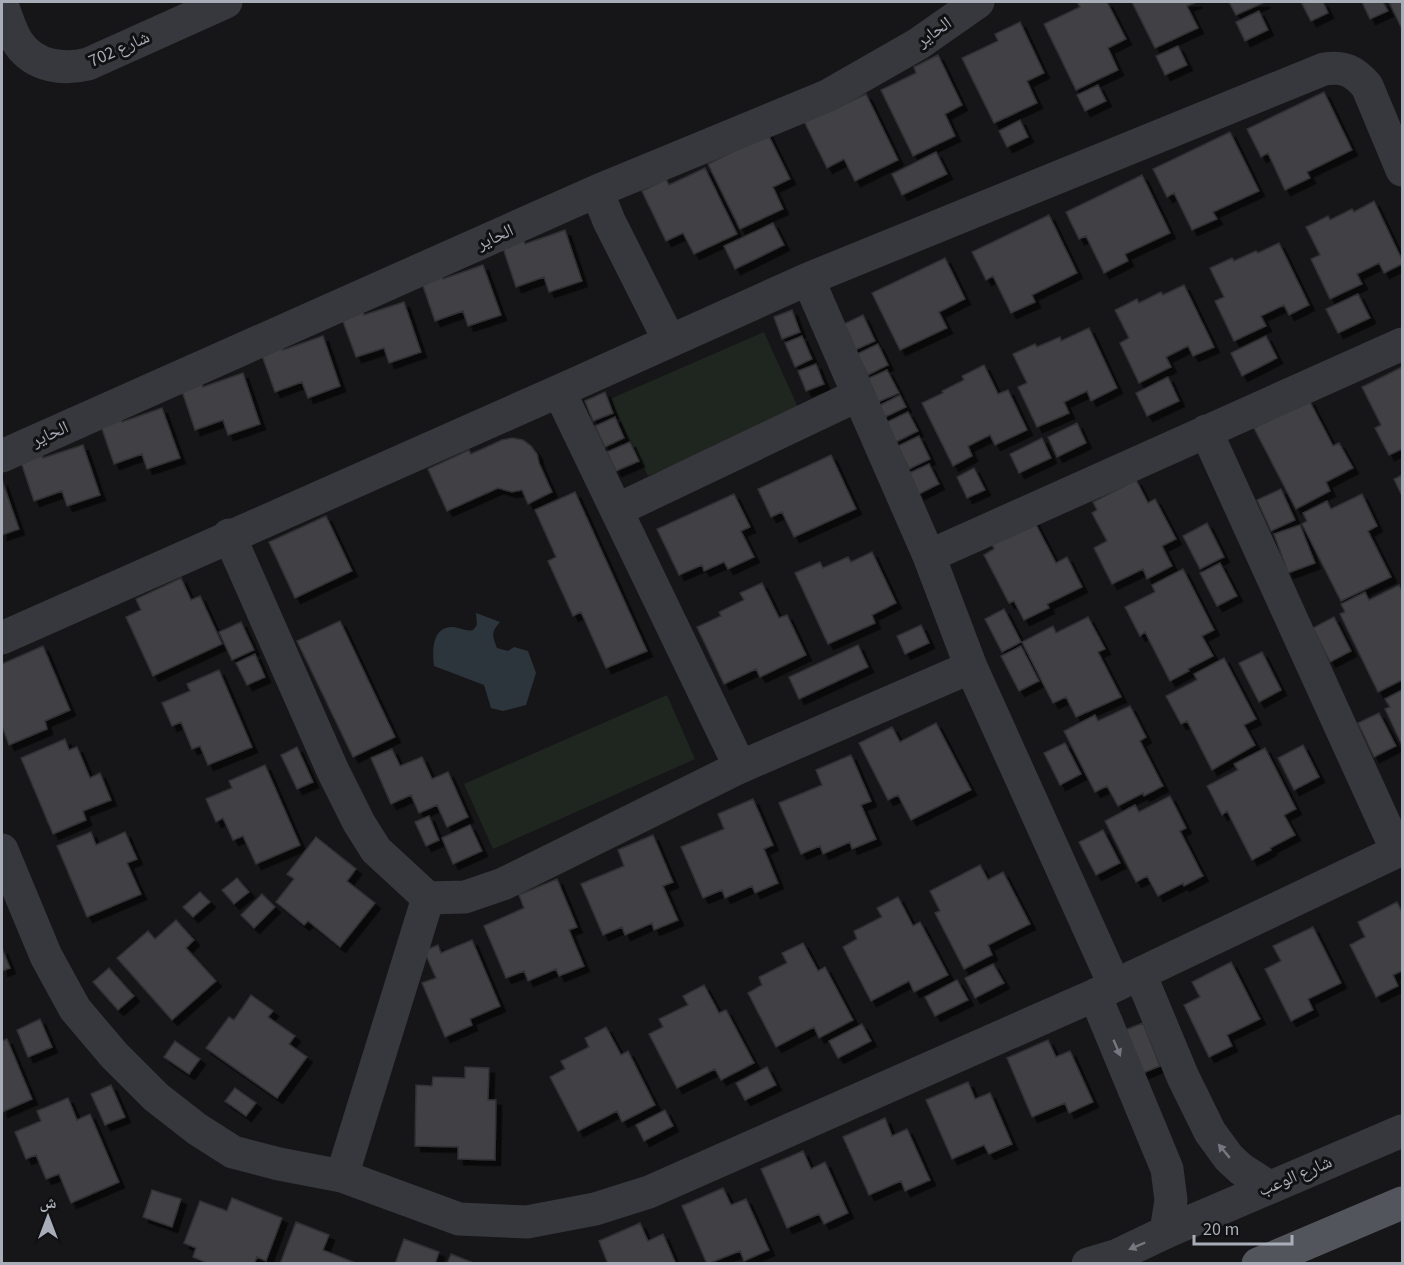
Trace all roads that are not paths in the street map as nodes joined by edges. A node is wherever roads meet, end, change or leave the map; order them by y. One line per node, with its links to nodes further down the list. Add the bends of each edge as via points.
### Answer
1 (226, 2): 3 (street, شارع 702, via 73,68 50,65 30,55 19,44)
2 (978, 2): 5 (street, الحاير, via 918,44 827,96)
3 (2, 5)
4 (1402, 170): 6 (street, via 1367,86 1346,68 1324,69)
5 (597, 191): 7 (street); 12 (street, الحاير)
6 (808, 279): 7 (street); 10 (street)
7 (669, 340): 9 (street)
8 (1402, 344): 11 (street)
9 (559, 391): 13 (street); 14 (street)
10 (858, 395): 13 (street); 15 (street)
11 (1206, 431): 15 (street); 20 (street)
12 (2, 456)
13 (617, 510): 18 (street)
14 (229, 535): 16 (street); 21 (street, via 359,823 376,850)
15 (929, 556): 17 (street)
16 (2, 638)
17 (970, 667): 18 (street); 22 (street)
18 (741, 767): 21 (street, via 503,884 465,897)
19 (2, 850): 24 (street, via 46,956 75,1009 156,1097 233,1152)
20 (1400, 850): 22 (street)
21 (428, 898): 24 (street)
22 (1116, 984): 24 (street, via 649,1192 595,1209 527,1222 459,1219); 25 (street, one-way to 22, via 1229,1158 1210,1132 1183,1077); 27 (street, one-way to 27, via 1167,1169 1171,1200)
23 (1402, 1131): 25 (street, شارع الوعب)
24 (342, 1176)
25 (1269, 1187): 27 (street, شارع الوعب)
26 (1402, 1203): 29 (main road)
27 (1166, 1232): 28 (street, شارع الوعب, one-way to 28)
28 (1088, 1263)
29 (1258, 1263)

